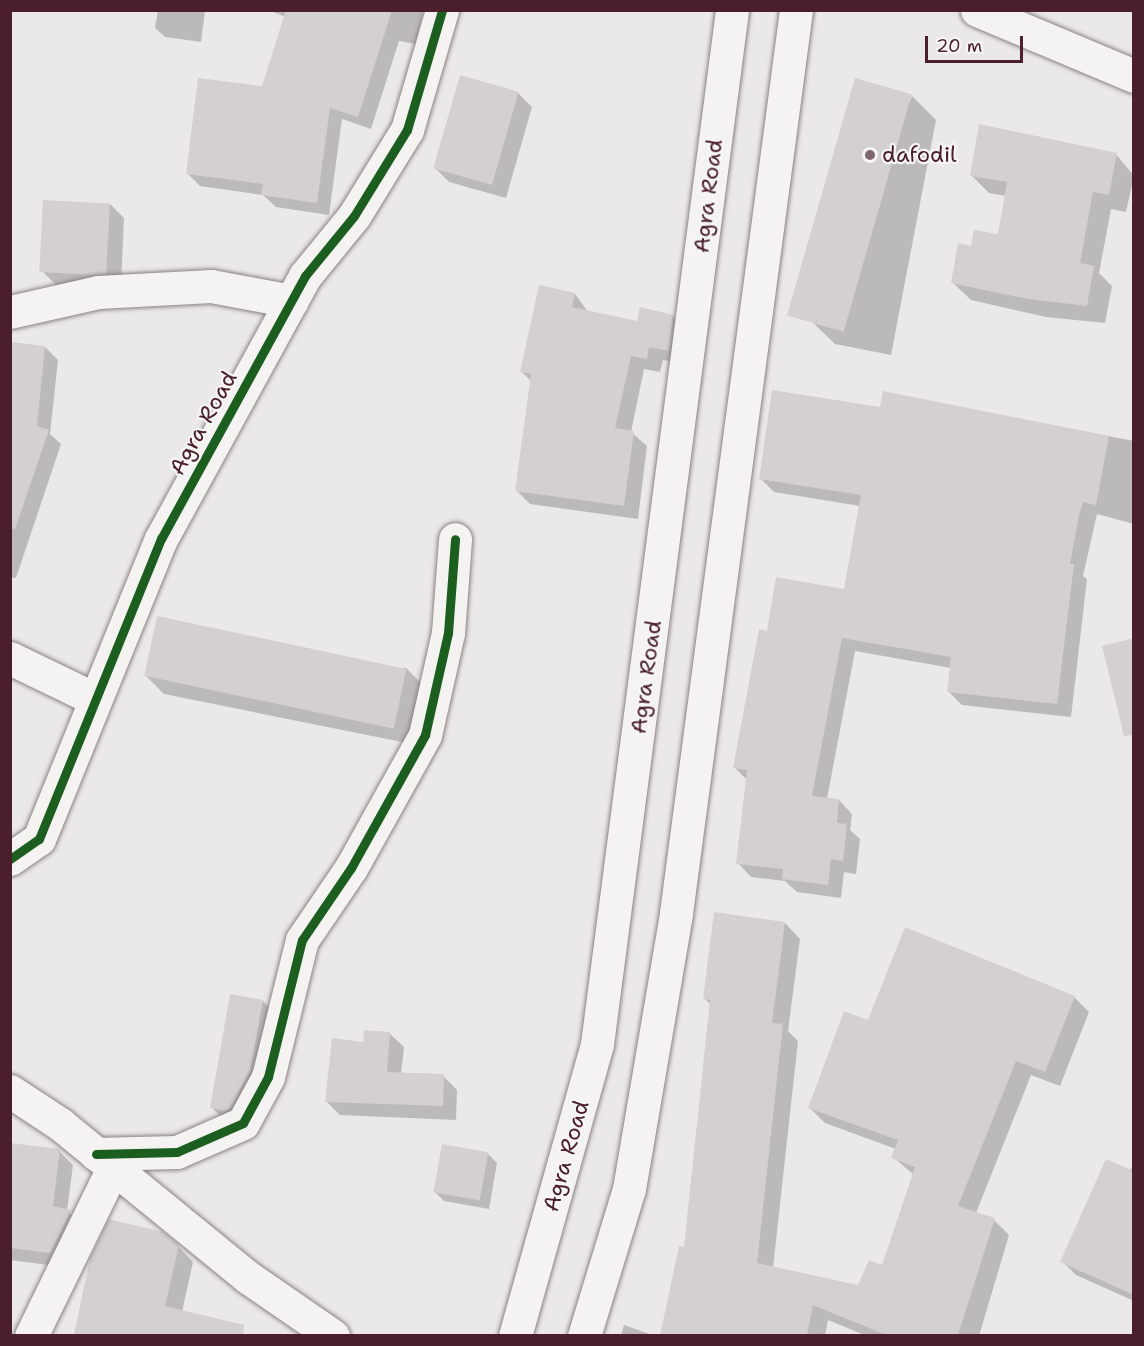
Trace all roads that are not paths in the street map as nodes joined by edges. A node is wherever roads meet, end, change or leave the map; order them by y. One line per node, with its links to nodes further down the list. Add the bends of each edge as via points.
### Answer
1 (442, 10): 6 (main road, Agra Road, via 407,130 354,216 305,276)
2 (732, 10): 16 (main road, Agra Road, via 597,1044)
3 (796, 10): 17 (main road, via 676,913 629,1189)
4 (977, 10): 5 (main road)
5 (1134, 76)
6 (292, 301): 7 (main road, via 211,286 98,292); 10 (main road, Agra Road, via 161,539)
7 (10, 312)
8 (455, 539): 13 (main road, via 448,633 425,735 351,868 302,940 268,1077 243,1123 177,1152)
9 (10, 658): 10 (main road)
10 (96, 699): 11 (main road, Agra Road, via 39,839)
11 (10, 859)
12 (10, 1091): 13 (main road)
13 (105, 1161): 14 (main road); 15 (main road, via 249,1278)
14 (31, 1335)
15 (333, 1335)
16 (515, 1335)
17 (584, 1335)

